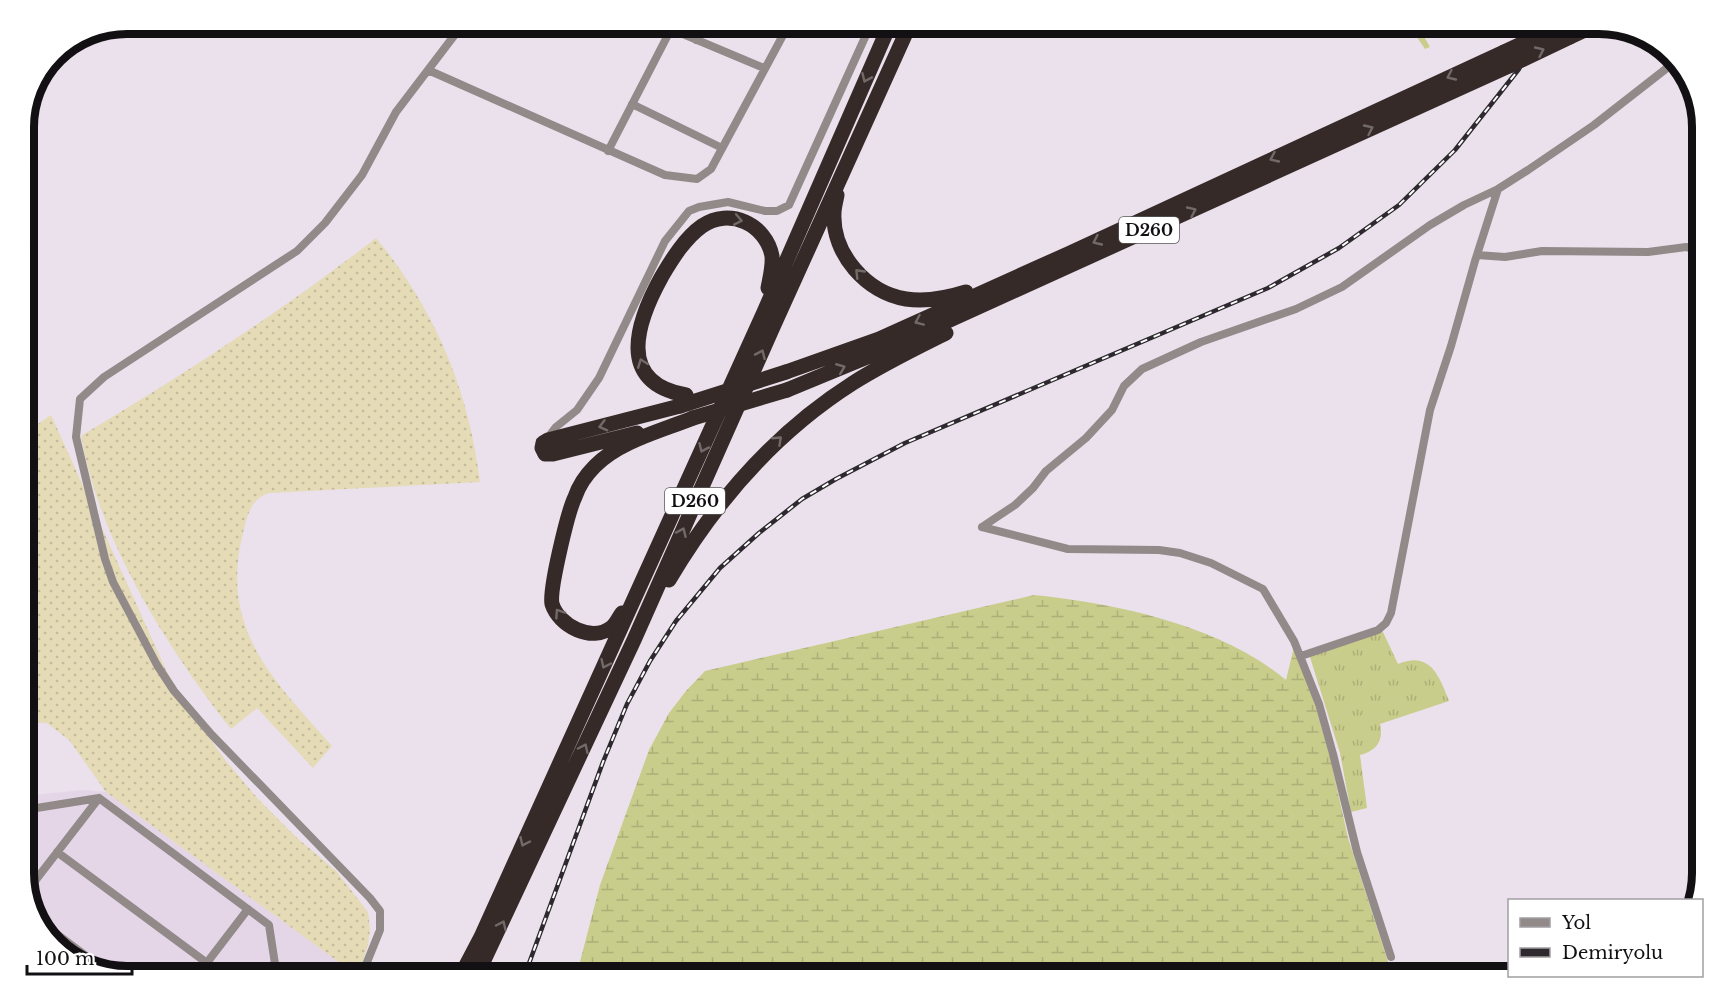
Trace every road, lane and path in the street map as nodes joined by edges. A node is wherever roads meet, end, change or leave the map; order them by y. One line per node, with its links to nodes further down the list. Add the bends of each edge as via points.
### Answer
1 (454, 34): 13 (street)
2 (668, 34): 14 (street)
3 (682, 34): 10 (street)
4 (699, 34): 10 (street)
5 (783, 34): 12 (street)
6 (866, 34): 25 (street, via 789,205 771,211 728,202 689,211 665,241 599,378 577,410)
7 (886, 34): 22 (highway, D260, one-way to 22)
8 (905, 34): 17 (highway, D260)
9 (1560, 34): 21 (highway, D260, bridge)
10 (696, 40): 12 (street)
11 (1669, 66): 18 (street, via 1594,125)
12 (764, 68): 15 (street)
13 (428, 70): 16 (street); 40 (street, via 396,112 362,175 325,223 297,251 104,377 80,399 76,437 107,567 157,665 212,735 380,911 380,930)
14 (632, 104): 15 (street); 16 (street)
15 (722, 148): 16 (street, via 711,169 697,179 665,175)
16 (608, 152)
17 (841, 174): 21 (highway, one-way to 17, via 945,297 921,300 893,296 861,276 842,249 834,213); 27 (highway, D260, one-way to 17)
18 (1498, 189): 20 (street); 28 (street, via 1430,225 1327,296 1201,342 1142,369 1124,386 1112,410 1086,438 1046,471 1015,505 982,527 1068,549 1159,550 1201,559 1263,589)
19 (1692, 249): 20 (street, via 1542,251 1506,258)
20 (1477, 255): 28 (street, via 1430,410 1392,613 1378,630)
21 (1074, 258): 23 (highway, D260, one-way to 23, bridge, via 879,339 786,372); 24 (highway, D260, one-way to 21, bridge, via 787,390 884,350); 27 (highway, one-way to 21, via 714,513 752,466 801,420 871,372)
22 (764, 312): 23 (highway, one-way to 22, via 652,382 639,361 638,342 646,310 659,283 702,226 715,220 739,219 764,237 772,265); 26 (highway, D260, one-way to 26)
23 (683, 400): 25 (highway, one-way to 25)
24 (693, 418): 25 (highway, via 553,454 544,452); 26 (highway, one-way to 24, via 613,627 602,632 572,627 552,603 573,501 584,479 615,451)
25 (545, 441)
26 (644, 577): 41 (highway, D260, one-way to 41)
27 (634, 640): 42 (highway, D260, one-way to 27)
28 (1301, 656): 36 (street, via 1326,729 1357,852)
29 (99, 798): 30 (street); 31 (street); 33 (street)
30 (35, 808)
31 (57, 852): 32 (street); 37 (street)
32 (35, 880)
33 (248, 909): 37 (street); 39 (street, via 269,924)
34 (59, 936): 35 (street)
35 (87, 957)
36 (1391, 957)
37 (207, 963): 38 (street)
38 (205, 966)
39 (275, 966)
40 (365, 966)
41 (466, 966)
42 (482, 966)

